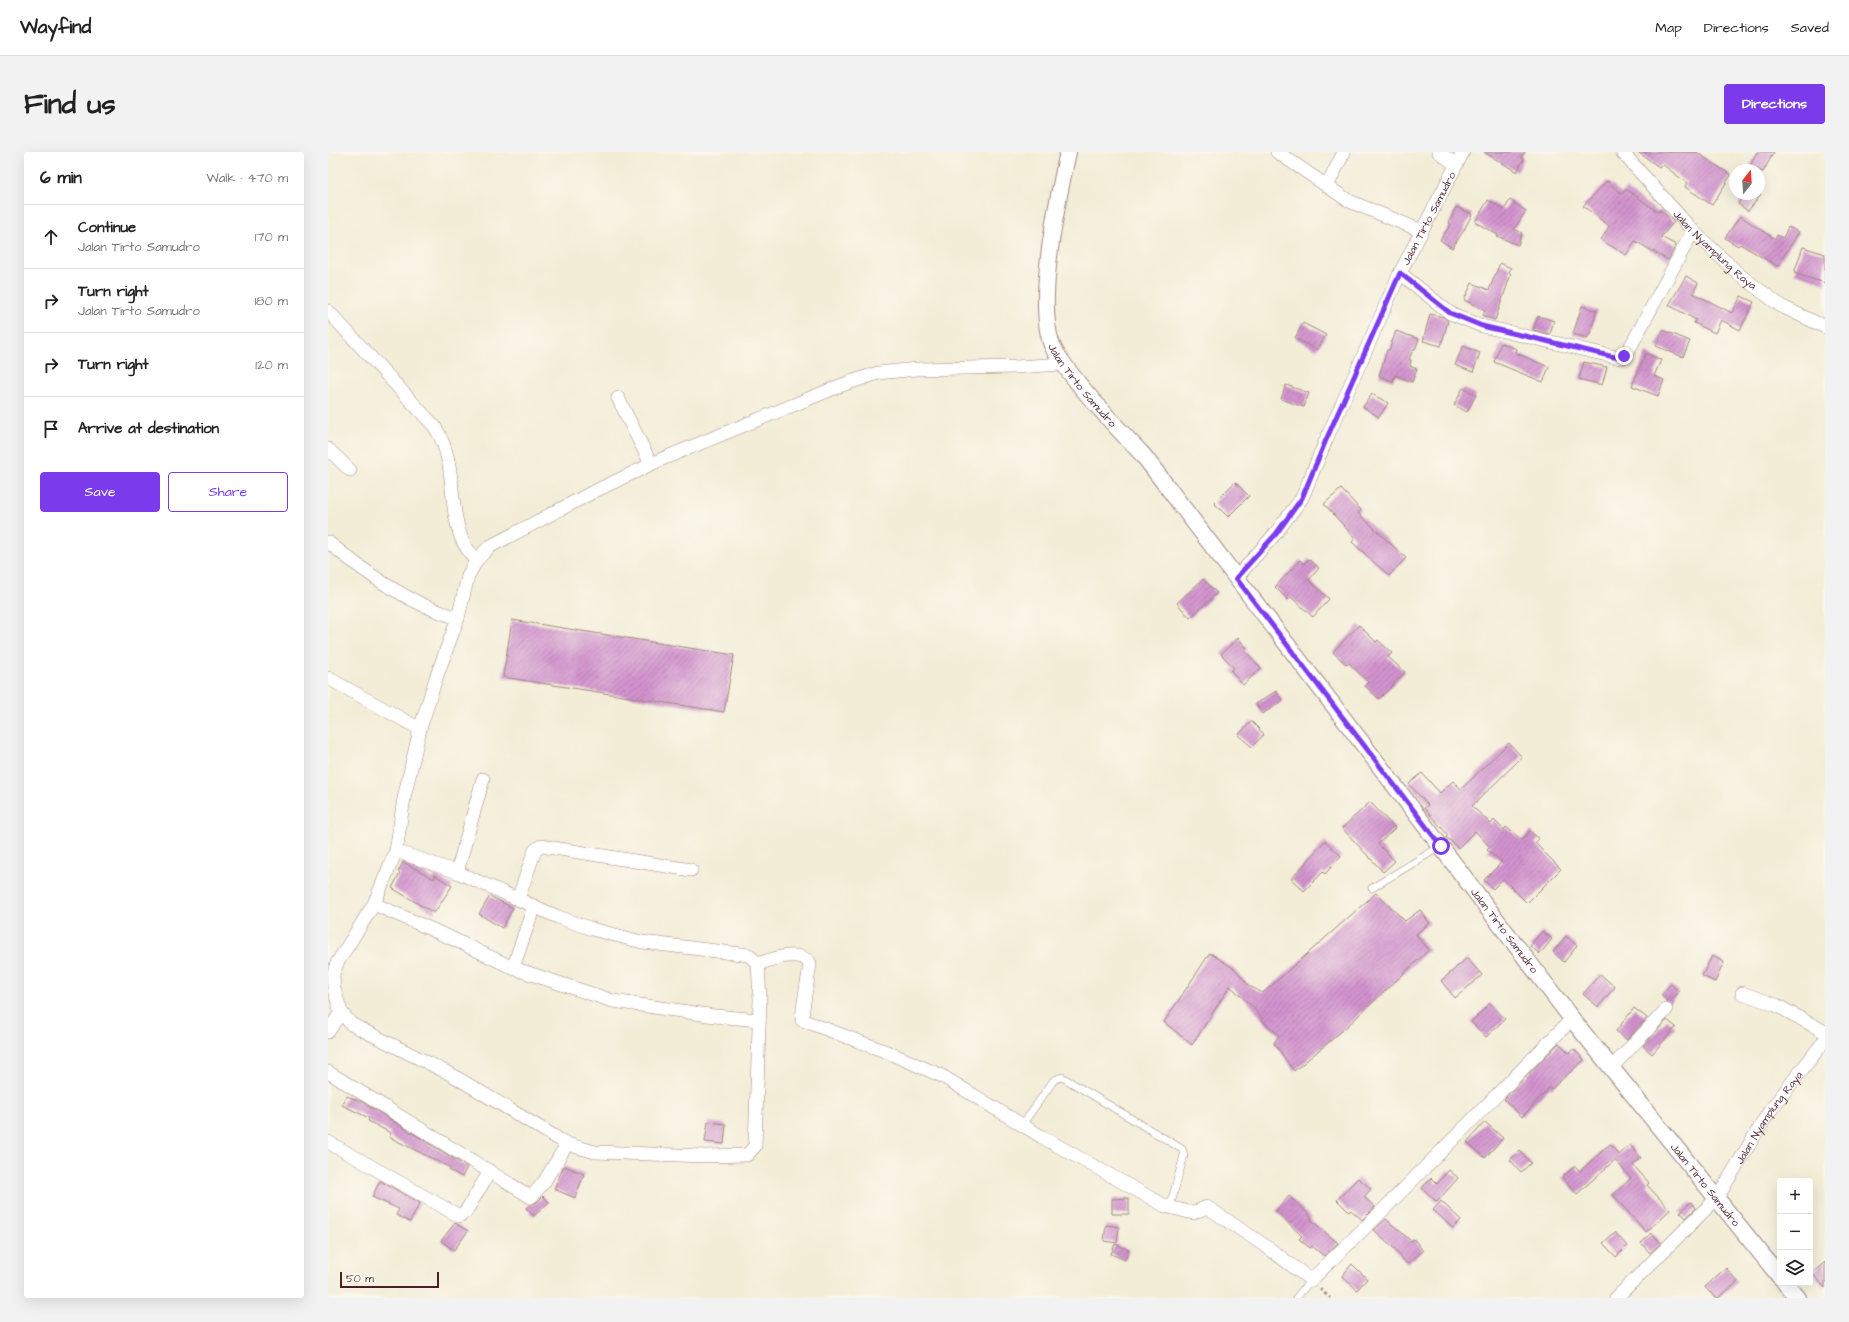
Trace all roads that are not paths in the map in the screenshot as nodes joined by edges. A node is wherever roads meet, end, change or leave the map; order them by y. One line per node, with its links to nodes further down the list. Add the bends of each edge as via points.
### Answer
1 (1068, 152): 14 (street, Jalan Tirto Samudro, via 1058,198 1046,297 1052,344)
2 (1277, 152): 8 (street)
3 (1344, 152): 8 (street)
4 (1439, 152): 7 (street)
5 (1463, 152): 7 (street, Jalan Tirto Samudro)
6 (1629, 154): 10 (street, Jalan Nyamplung Raya)
7 (1456, 164): 9 (street, Jalan Tirto Samudro)
8 (1327, 186): 9 (street, via 1362,207)
9 (1422, 231): 11 (street, Jalan Tirto Samudro)
10 (1693, 231): 11 (street, via 1627,353 1620,358 1482,326 1450,313); 13 (street, Jalan Nyamplung Raya, via 1741,276 1781,306)
11 (1400, 273): 21 (street, Jalan Tirto Samudro, via 1302,498 1276,534)
12 (328, 311): 20 (street, via 435,427 444,441 450,461 461,538)
13 (1825, 327)
14 (1063, 364): 17 (street, via 916,369 878,373 842,385); 21 (street, Jalan Tirto Samudro, via 1142,455)
15 (618, 398): 17 (street)
16 (328, 450): 18 (street)
17 (651, 464): 20 (street, via 489,547)
18 (350, 470)
19 (328, 542): 22 (street, via 379,582 438,612)
20 (476, 561): 22 (street, via 468,576)
21 (1236, 578): 26 (street, Jalan Tirto Samudro)
22 (458, 618): 24 (street)
23 (328, 678): 24 (street)
24 (420, 729): 27 (street, via 404,798)
25 (483, 779): 29 (street)
26 (1441, 846): 30 (lane); 39 (street, Jalan Tirto Samudro)
27 (396, 850): 29 (street); 32 (street)
28 (691, 870): 31 (street, via 541,846 535,850)
29 (457, 872): 31 (street)
30 (1372, 888)
31 (518, 899): 33 (street)
32 (374, 904): 35 (street); 38 (street, via 337,963 333,975 335,994)
33 (534, 906): 34 (street, via 592,929 642,942 749,955); 35 (street)
34 (758, 964): 40 (street); 46 (street, via 781,956 802,957 808,960 809,980 802,1020 942,1076)
35 (513, 968): 40 (street, via 613,1001)
36 (1742, 992): 42 (street, via 1776,1006)
37 (1666, 1010): 44 (street)
38 (341, 1012): 41 (street); 48 (street, via 351,1024 454,1076)
39 (1572, 1019): 44 (street, Jalan Tirto Samudro); 53 (street)
40 (759, 1020): 48 (street, via 755,1146 747,1155 595,1152)
41 (328, 1032)
42 (1825, 1032)
43 (1825, 1040): 50 (street, Jalan Nyamplung Raya, via 1769,1112)
44 (1612, 1067): 50 (street, Jalan Tirto Samudro)
45 (328, 1072): 49 (street)
46 (1022, 1125): 51 (street); 51 (lane, via 1054,1080 1062,1077 1182,1150 1184,1155)
47 (328, 1142): 49 (street, via 459,1216 466,1211)
48 (567, 1144): 49 (street, via 544,1182 531,1197)
49 (490, 1171)
50 (1717, 1198): 52 (street, Jalan Tirto Samudro); 55 (street, Jalan Nyamplung Raya)
51 (1170, 1207): 53 (street, via 1193,1213 1208,1207)
52 (1777, 1273)
53 (1311, 1280): 56 (lane)
54 (1788, 1286): 57 (street)
55 (1624, 1295)
56 (1296, 1298)
57 (1798, 1298)

